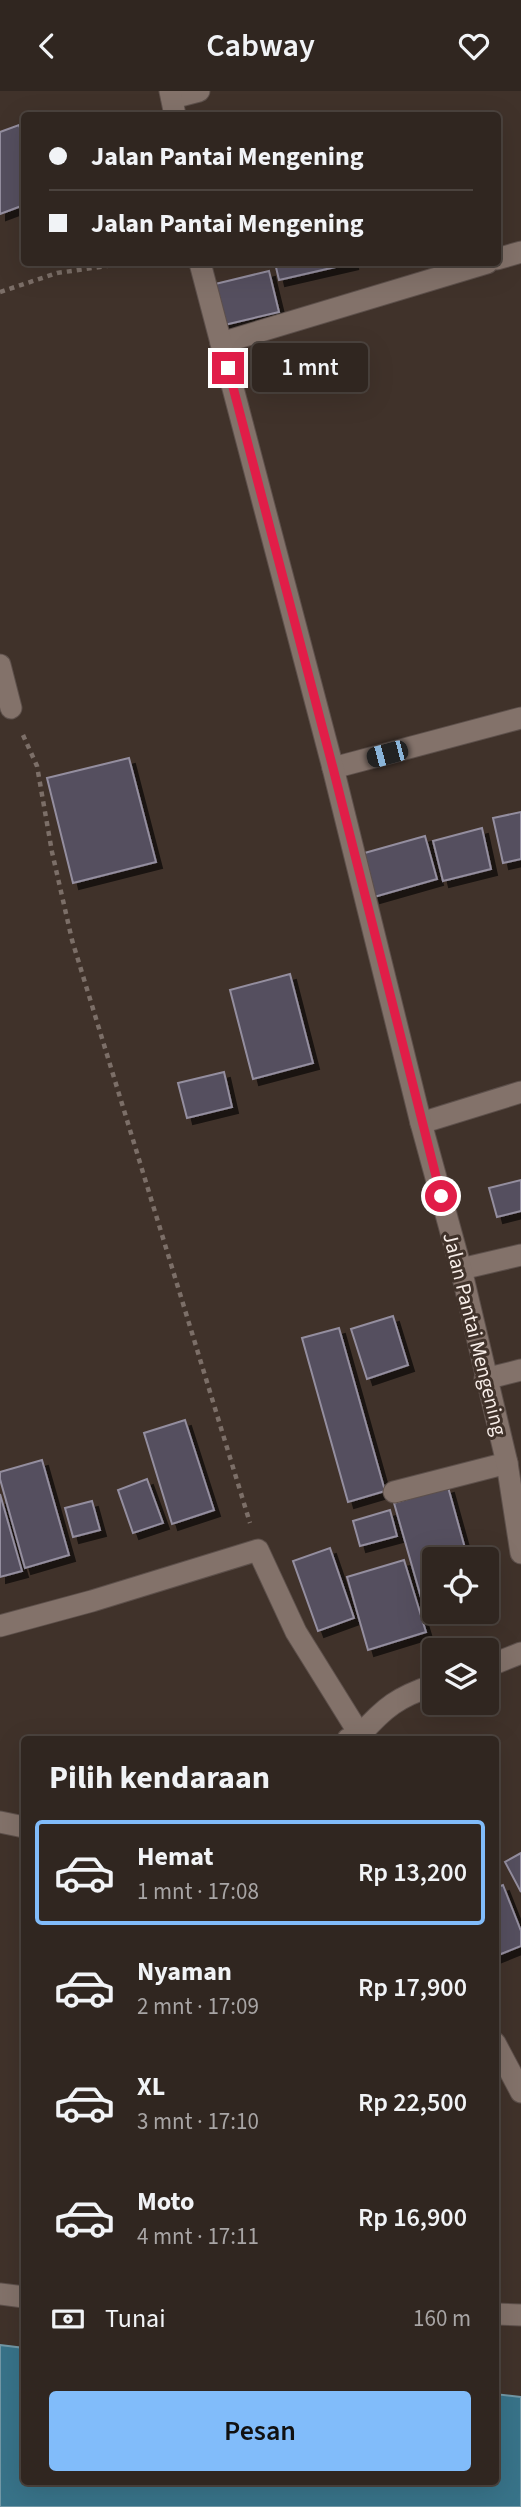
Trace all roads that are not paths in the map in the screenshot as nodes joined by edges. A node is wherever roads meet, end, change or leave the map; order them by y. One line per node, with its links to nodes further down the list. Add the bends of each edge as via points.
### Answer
1 (199, 91): 2 (street)
2 (173, 101)
3 (521, 252): 4 (street)
4 (501, 258)
5 (201, 266): 7 (street, Jalan Pantai Mengening)
6 (477, 266): 7 (street)
7 (221, 342): 11 (street, Jalan Pantai Mengening)
8 (0, 665): 9 (street)
9 (11, 708)
10 (521, 718): 11 (street)
11 (333, 768): 13 (street, Jalan Pantai Mengening)
12 (521, 1092): 13 (street)
13 (421, 1123): 15 (street, Jalan Pantai Mengening)
14 (521, 1255): 15 (street)
15 (461, 1269): 17 (street, Jalan Pantai Mengening)
16 (521, 1370): 17 (street)
17 (485, 1379): 18 (street, Jalan Pantai Mengening)
18 (507, 1462): 19 (street); 20 (street, Jalan Pantai Mengening)
19 (394, 1492)
20 (521, 1553)
21 (0, 1626): 25 (street, via 258,1550 296,1632)
22 (521, 1653): 23 (street)
23 (499, 1662)
24 (422, 1689): 26 (street, via 383,1709)
25 (355, 1736)
26 (358, 1736)
27 (0, 1822): 28 (street)
28 (21, 1827)
29 (499, 2051): 30 (street)
30 (521, 2092)
31 (0, 2294): 32 (street)
32 (21, 2297)
33 (499, 2314): 34 (street)
34 (521, 2315)

